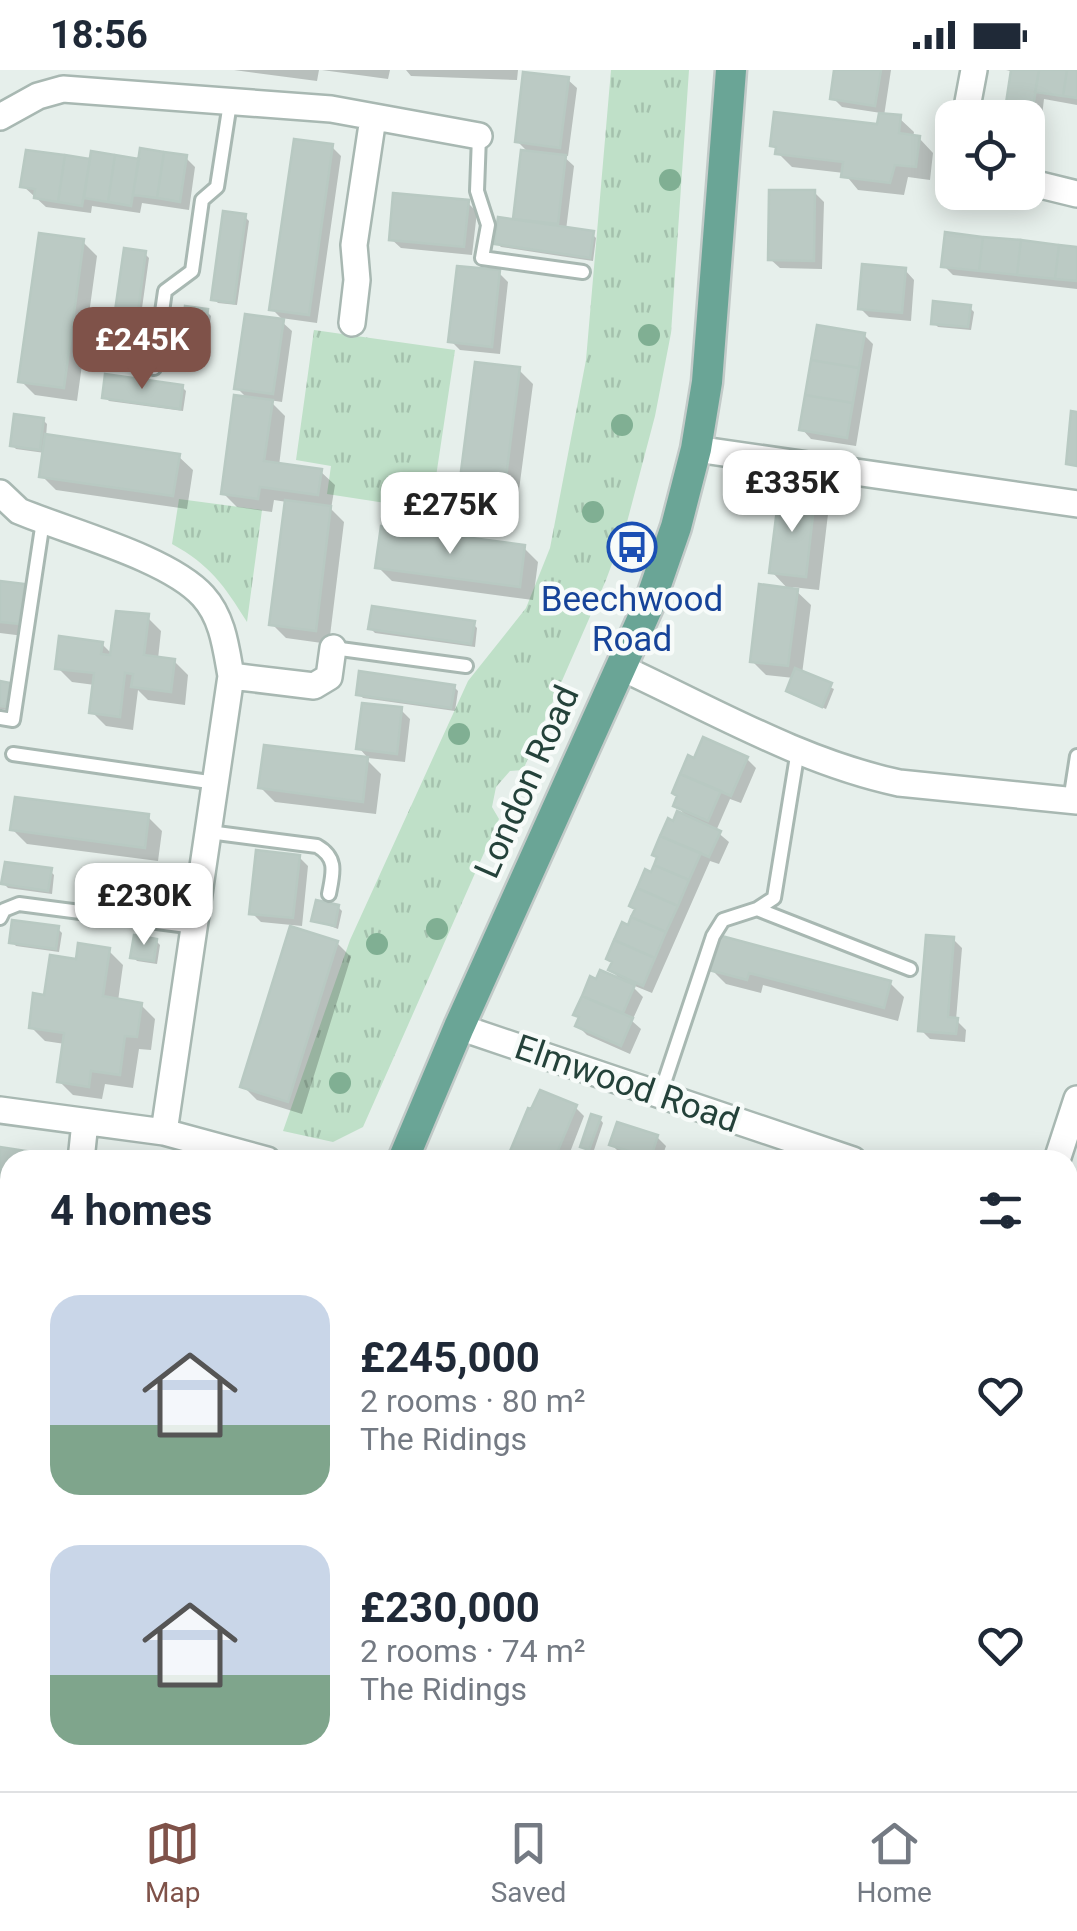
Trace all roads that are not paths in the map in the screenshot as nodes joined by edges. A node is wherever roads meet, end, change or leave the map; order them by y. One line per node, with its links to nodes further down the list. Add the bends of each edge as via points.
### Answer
1 (731, 70): 13 (main road, London Road)
2 (974, 70): 3 (street)
3 (969, 100)
4 (230, 103): 5 (street, via 63,88); 6 (street); 12 (lane, via 217,187 202,200 192,272 165,291)
5 (0, 116)
6 (373, 118): 7 (street); 11 (street, via 354,245)
7 (479, 136): 10 (lane, via 477,191 488,225 482,258)
8 (1045, 186): 9 (street)
9 (1077, 194)
10 (583, 272)
11 (352, 323)
12 (154, 368)
13 (696, 449): 15 (street); 19 (main road, London Road, via 650,602)
14 (0, 493): 16 (street)
15 (1077, 504)
16 (44, 521): 20 (street, via 176,572 205,598 224,633); 21 (lane, via 13,720)
17 (333, 648): 18 (lane); 20 (street, via 329,678 314,686)
18 (466, 666)
19 (620, 667): 22 (street); 33 (main road, London Road)
20 (231, 676): 25 (street)
21 (0, 718)
22 (798, 750): 26 (street, via 899,783); 29 (lane, via 774,898)
23 (13, 754): 25 (lane)
24 (1077, 756): 26 (lane)
25 (216, 783): 27 (street)
26 (1074, 801)
27 (209, 832): 28 (lane, via 317,846 334,864); 31 (street)
28 (330, 894)
29 (757, 909): 32 (lane); 34 (lane, via 724,920 714,936)
30 (0, 918): 31 (lane, via 19,904)
31 (196, 927): 38 (street)
32 (910, 969)
33 (459, 1027): 34 (street, Elmwood Road); 41 (main road, London Road)
34 (660, 1094): 42 (street, Elmwood Road)
35 (1077, 1098): 43 (street)
36 (0, 1110): 37 (street)
37 (86, 1122): 38 (street); 39 (street)
38 (164, 1132): 40 (street)
39 (82, 1150)
40 (230, 1150)
41 (407, 1150)
42 (823, 1150)
43 (1060, 1150)

